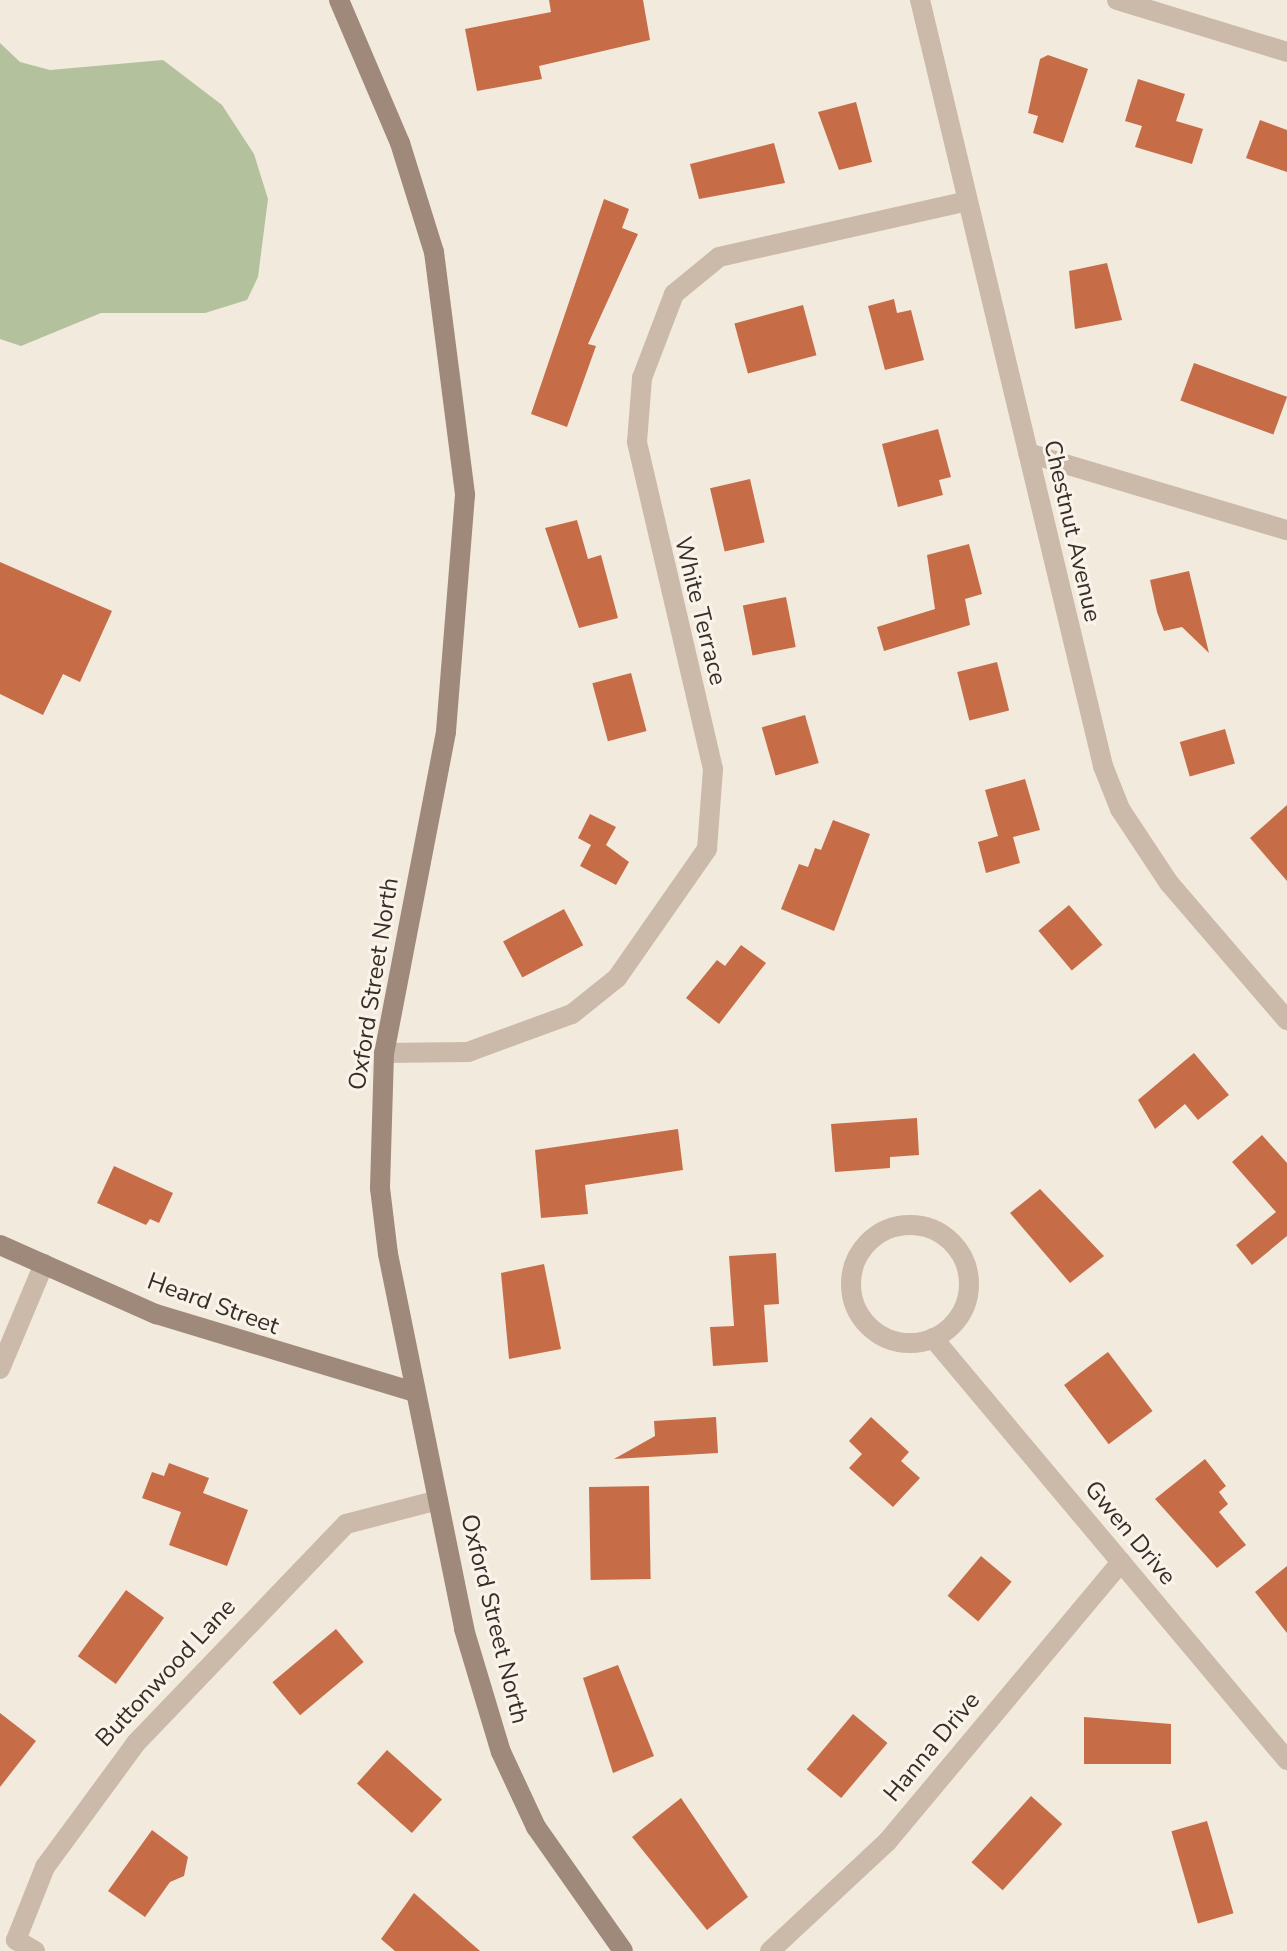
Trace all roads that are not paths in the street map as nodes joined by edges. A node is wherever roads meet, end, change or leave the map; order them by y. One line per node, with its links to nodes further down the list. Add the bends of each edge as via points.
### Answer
1 (339, 0): 9 (street, Oxford Street North, via 400,143 434,252 465,495 446,732)
2 (920, 0): 5 (street, Chestnut Avenue)
3 (1117, 0): 4 (street)
4 (1287, 52)
5 (967, 201): 6 (street, Chestnut Avenue); 9 (street, White Terrace, via 719,257 674,294 642,378 637,442 713,769 707,849 617,978 572,1014 468,1052)
6 (1028, 453): 7 (street); 8 (street, Chestnut Avenue, via 1091,724 1120,809 1169,883)
7 (1287, 530)
8 (1287, 1020)
9 (384, 1053): 14 (street, Oxford Street North, via 380,1188)
10 (0, 1245): 11 (street, Heard Street)
11 (44, 1264): 13 (street); 14 (street, Heard Street, via 269,1353)
12 (933, 1338): 12 (street, via 961,1314 967,1267 935,1230 888,1229 854,1264 853,1301 885,1338); 16 (street, Gwen Drive)
13 (0, 1369)
14 (415, 1392): 15 (street, Oxford Street North)
15 (438, 1500): 18 (street, Buttonwood Lane, via 346,1524 136,1743 45,1867 16,1940); 19 (street, Oxford Street North, via 501,1752 536,1827)
16 (1121, 1562): 17 (street, Gwen Drive); 20 (street, Hanna Drive, via 887,1842)
17 (1287, 1760)
18 (35, 1951)
19 (623, 1951)
20 (770, 1951)

